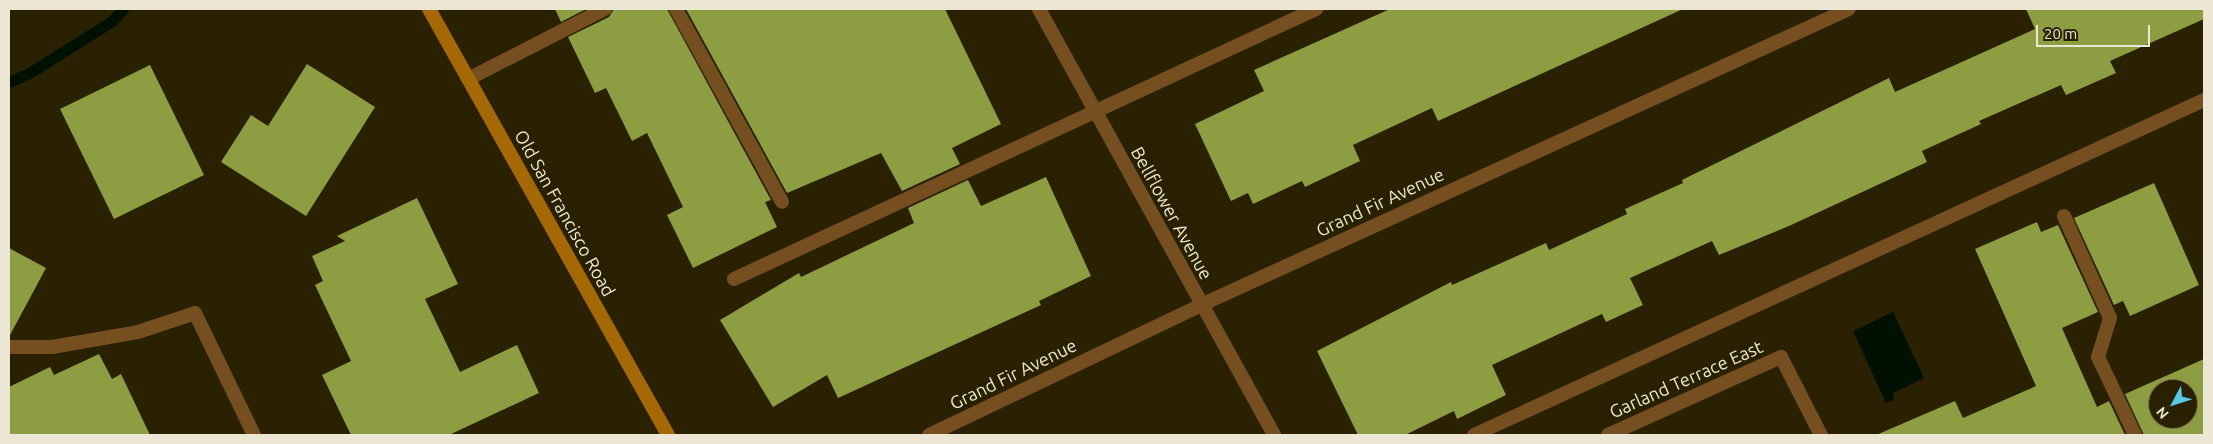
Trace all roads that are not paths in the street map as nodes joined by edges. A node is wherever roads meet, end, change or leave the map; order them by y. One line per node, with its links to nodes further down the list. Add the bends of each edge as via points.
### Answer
1 (429, 9): 7 (main road, Old San Francisco Road)
2 (605, 9): 7 (street)
3 (676, 9): 10 (street)
4 (1039, 9): 9 (street, Bellflower Avenue)
5 (1316, 9): 9 (street)
6 (1850, 9): 13 (street, Grand Fir Avenue)
7 (468, 79): 16 (main road, Old San Francisco Road)
8 (2204, 100): 19 (street)
9 (1095, 111): 12 (street); 13 (street, Bellflower Avenue)
10 (782, 202)
11 (2064, 216): 22 (street, via 2110,318 2098,357)
12 (734, 279)
13 (1201, 305): 17 (street, Grand Fir Avenue); 18 (street, Bellflower Avenue)
14 (9, 347): 15 (street, via 52,347 138,332 195,313)
15 (254, 435)
16 (668, 435)
17 (930, 435)
18 (1274, 435)
19 (1474, 435)
20 (1608, 435): 21 (street, Garland Terrace East, via 1780,357)
21 (1821, 435)
22 (2135, 435)

